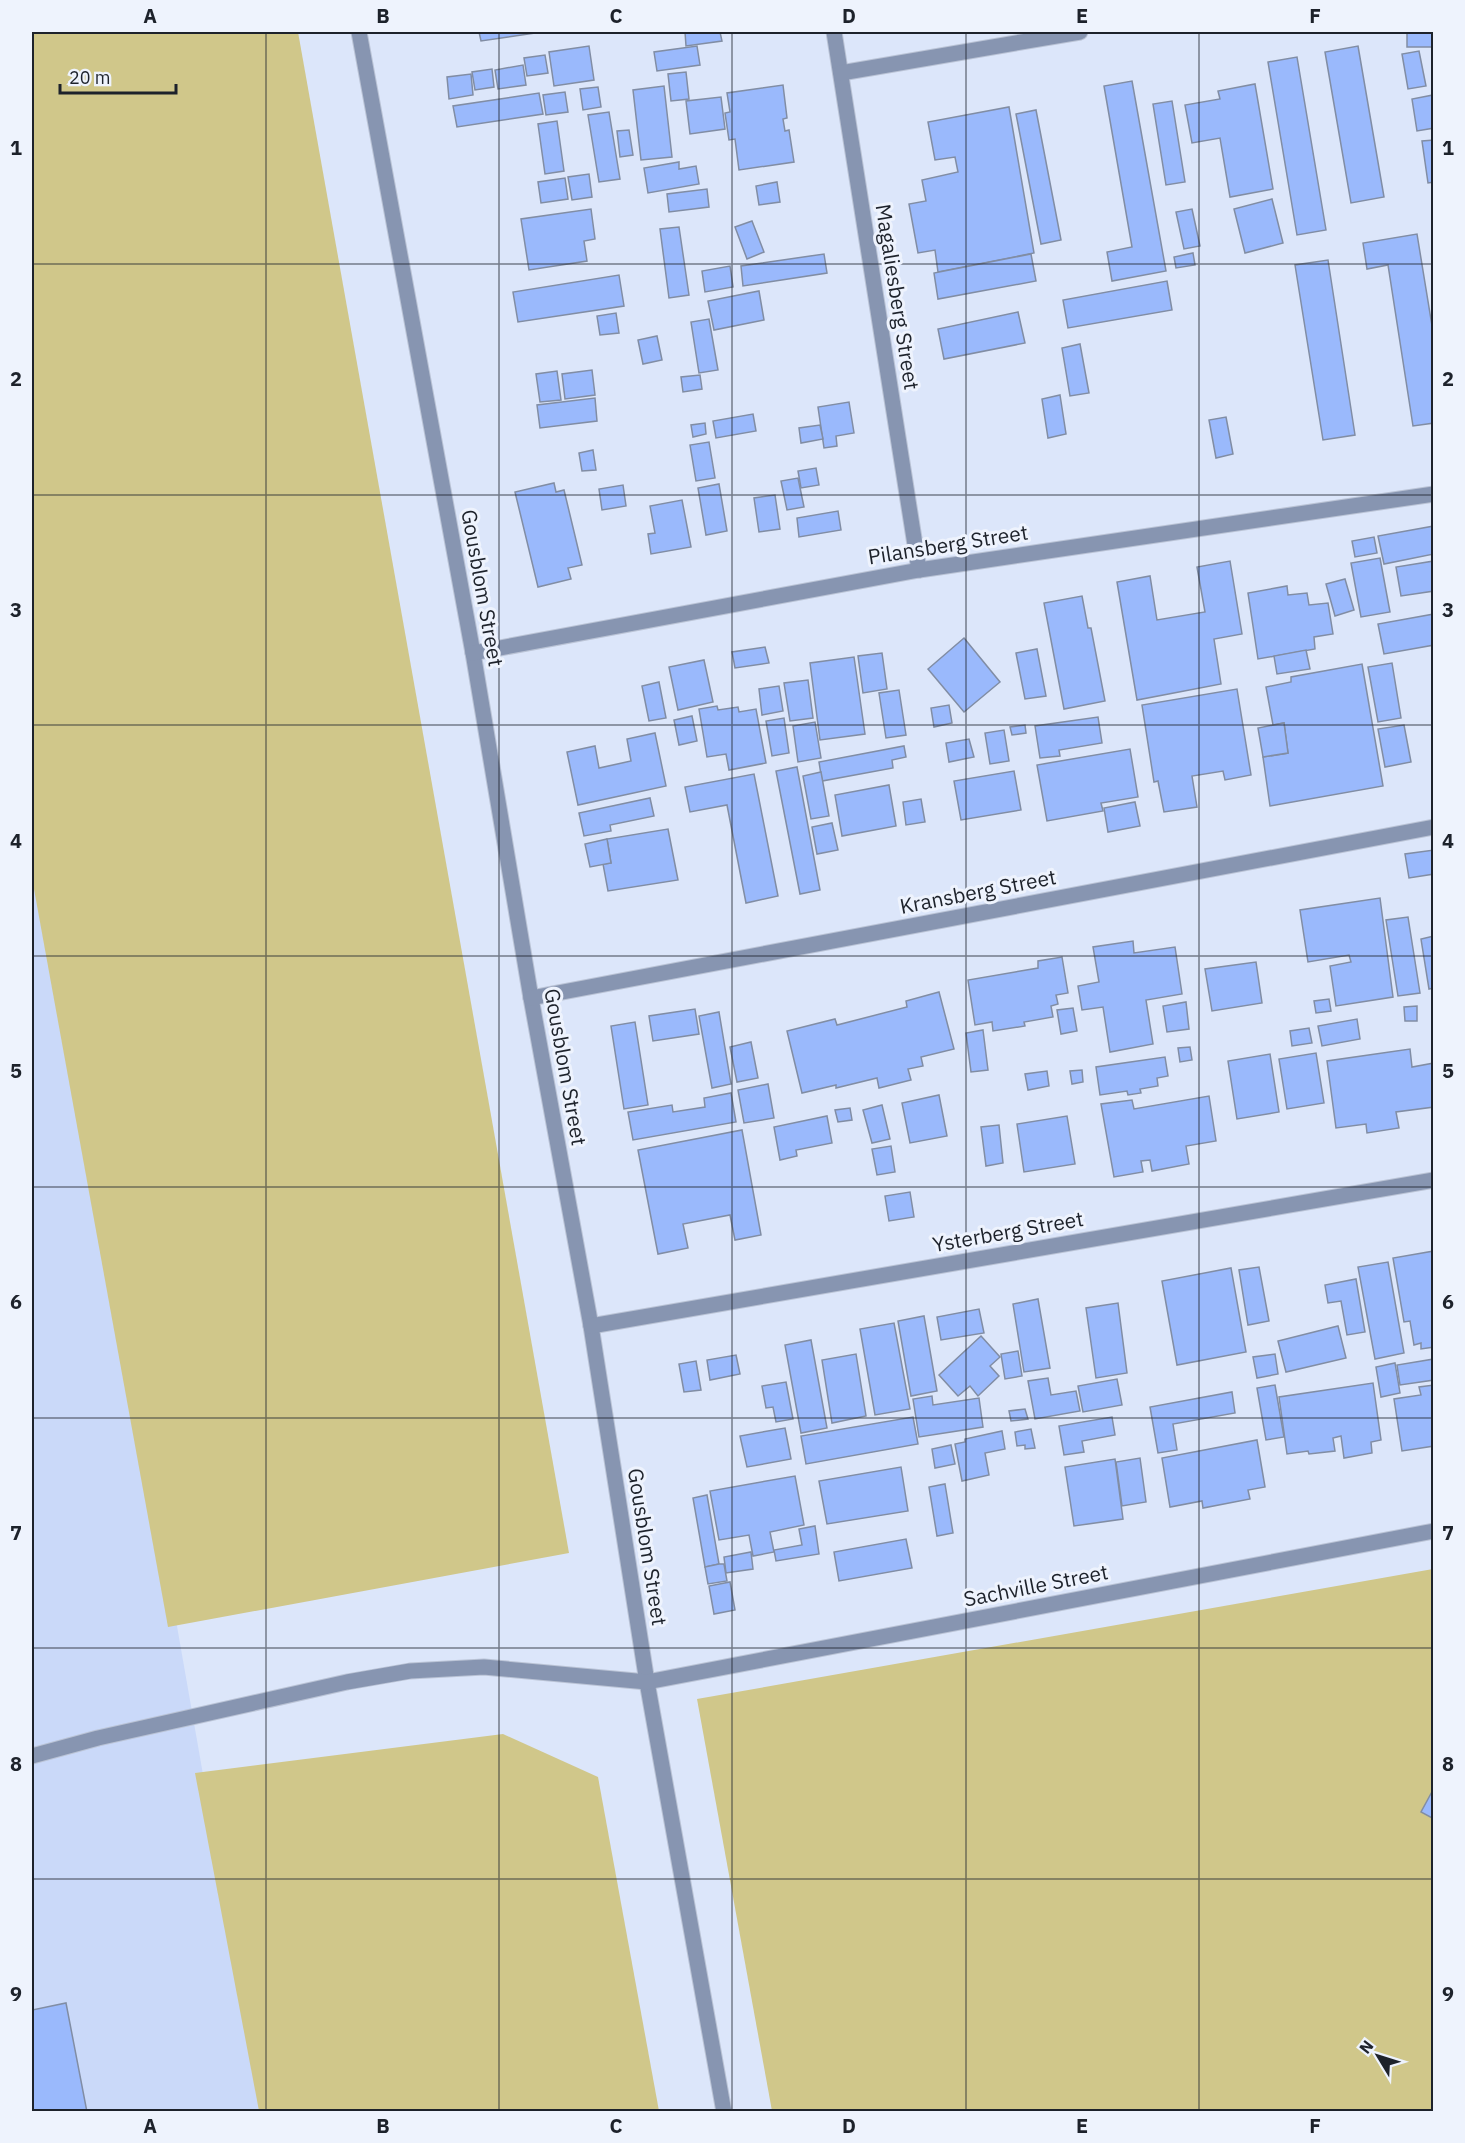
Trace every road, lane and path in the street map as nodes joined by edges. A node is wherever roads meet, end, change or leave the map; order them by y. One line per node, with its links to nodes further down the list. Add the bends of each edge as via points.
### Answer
1 (359, 32): 7 (street, Gousblom Street)
2 (834, 32): 4 (street, Magaliesberg Street)
3 (1080, 32): 4 (street)
4 (841, 73): 6 (street, Magaliesberg Street)
5 (1434, 494): 6 (street, Pilansberg Street)
6 (919, 570): 7 (street, Pilansberg Street)
7 (473, 653): 9 (street, Gousblom Street)
8 (1434, 827): 9 (street, Kransberg Street)
9 (531, 998): 11 (street, Gousblom Street)
10 (1434, 1180): 11 (street, Ysterberg Street)
11 (591, 1326): 13 (street, Gousblom Street)
12 (1434, 1532): 13 (street, Sachville Street)
13 (647, 1682): 14 (street, Sachville Street, via 484,1667 410,1671 347,1682); 15 (street, Gousblom Street)
14 (32, 1756)
15 (724, 2112)

